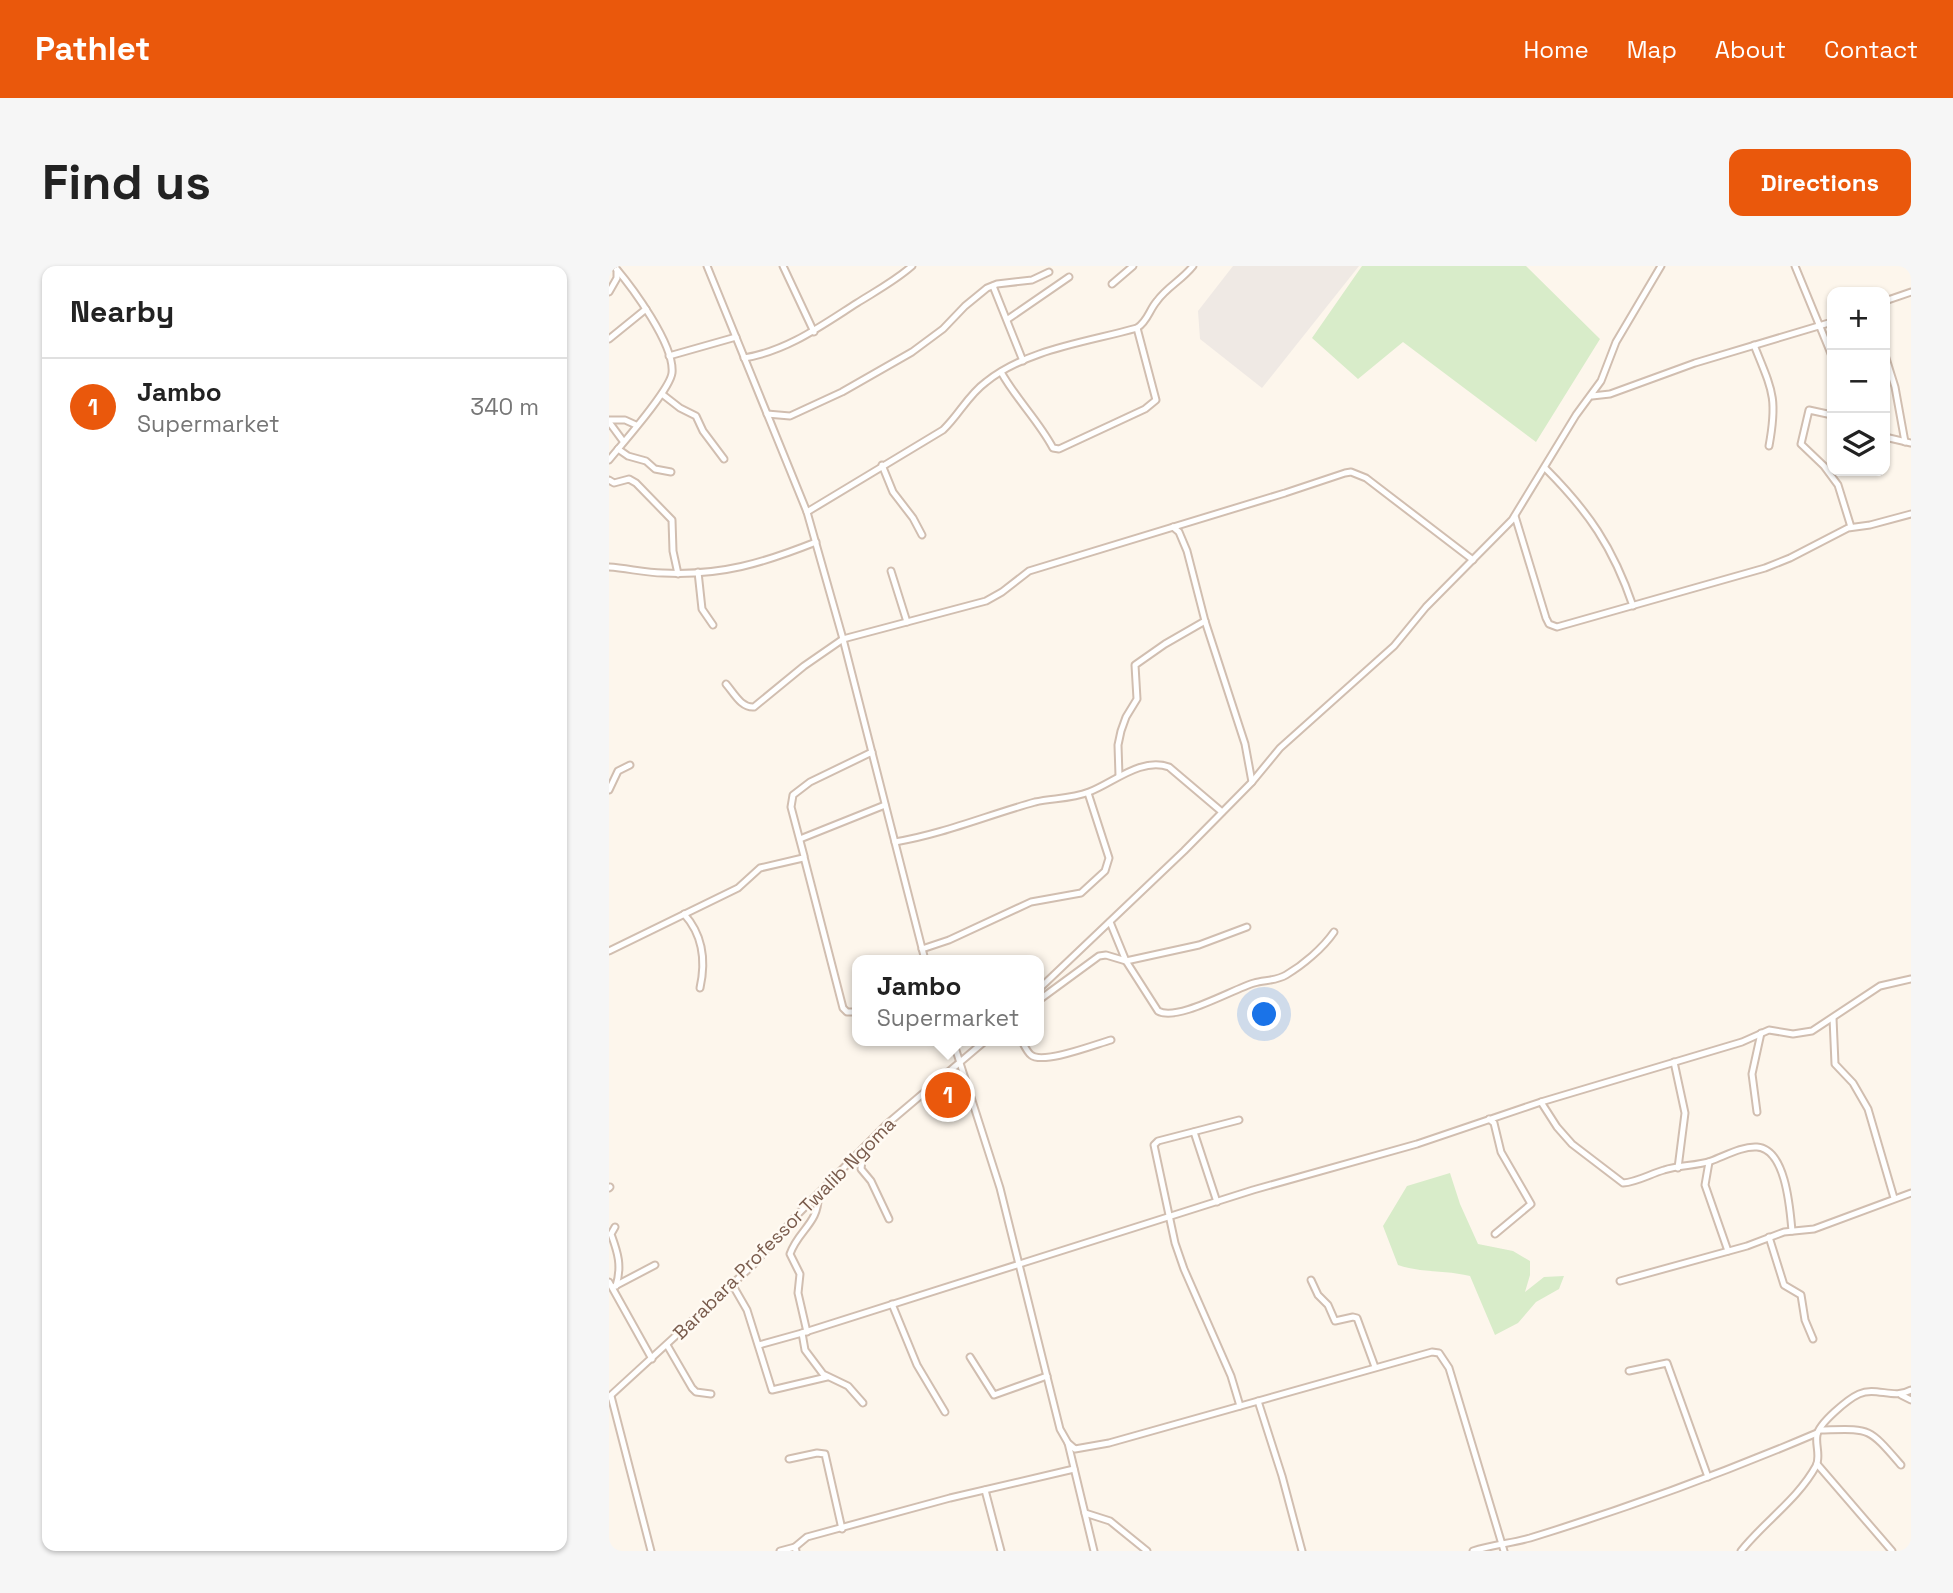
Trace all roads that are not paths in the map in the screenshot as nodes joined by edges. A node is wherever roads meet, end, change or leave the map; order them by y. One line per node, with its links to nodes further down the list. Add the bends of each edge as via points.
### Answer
1 (708, 266): 22 (street)
2 (783, 266): 21 (street)
3 (912, 266): 21 (street)
4 (1133, 266): 11 (street)
5 (1193, 266): 20 (street, via 1160,296)
6 (1661, 266): 32 (street, via 1616,342)
7 (1795, 266): 19 (street)
8 (616, 268): 13 (street); 16 (street)
9 (1049, 272): 12 (street, via 1033,280)
10 (1069, 277): 17 (street)
11 (1112, 284)
12 (993, 285): 17 (street); 33 (street, via 943,329 876,374 796,414)
13 (609, 292)
14 (1911, 292): 15 (street)
15 (1890, 299)
16 (646, 309): 23 (street); 26 (street)
17 (1008, 319): 28 (street)
18 (1827, 324): 19 (street)
19 (1821, 326): 24 (street); 25 (street)
20 (1137, 328): 28 (street); 29 (street, via 1156,400 1059,449 1053,448)
21 (814, 332): 27 (street)
22 (736, 337): 26 (street); 27 (street)
23 (609, 340)
24 (1754, 345): 32 (street); 40 (street, via 1774,401)
25 (1830, 350)
26 (669, 356): 31 (street, via 672,373)
27 (744, 358): 33 (street)
28 (1023, 361): 29 (street)
29 (1001, 372): 44 (street, via 975,391 943,430)
30 (1890, 372): 39 (street)
31 (661, 394): 36 (street); 42 (street, via 696,416)
32 (1592, 396): 45 (street)
33 (767, 414): 50 (street)
34 (1827, 414): 46 (street, via 1809,410 1801,444)
35 (609, 421): 36 (street); 38 (street)
36 (636, 425): 38 (street)
37 (1890, 438): 39 (street)
38 (623, 441): 41 (street)
39 (1908, 442)
40 (1769, 446)
41 (618, 449): 43 (street); 47 (street, via 655,469)
42 (724, 458)
43 (609, 460)
44 (882, 465): 50 (street); 55 (street, via 893,492)
45 (1545, 468): 52 (street); 62 (street, via 1569,491 1604,538)
46 (1827, 470)
47 (671, 472)
48 (1831, 476): 54 (street)
49 (609, 480): 61 (street, via 636,483 668,514 674,526)
50 (807, 512): 56 (street)
51 (1911, 514): 54 (street)
52 (1515, 516): 57 (street); 62 (street, via 1549,624 1567,624)
53 (1173, 527): 57 (street, via 1352,472); 63 (street, via 1182,538); 64 (street, via 1029,571 986,601)
54 (1851, 527): 62 (street, via 1765,568)
55 (922, 535)
56 (816, 542): 60 (street, via 745,567); 66 (street)
57 (1473, 560): 71 (street, via 1394,646 1280,748)
58 (609, 567): 61 (street)
59 (891, 571): 64 (street)
60 (698, 572): 61 (street); 65 (street, via 702,610)
61 (678, 573)
62 (1633, 606)
63 (1205, 621): 70 (street, via 1135,665 1137,699 1121,731); 71 (street, via 1245,744)
64 (907, 622): 66 (street)
65 (713, 625)
66 (843, 639): 67 (street, via 754,707 743,704); 68 (street)
67 (726, 684)
68 (872, 752): 74 (street); 76 (street, via 793,795 791,807)
69 (630, 765): 72 (street, via 618,771)
70 (1119, 776): 73 (street); 75 (street, via 1165,765)
71 (1252, 782): 75 (street)
72 (609, 790)
73 (1088, 793): 77 (street, via 1040,801); 83 (street, via 1109,858 1105,871 1081,892 1031,902)
74 (885, 805): 76 (street); 77 (street)
75 (1222, 812): 80 (street)
76 (800, 839): 78 (street)
77 (895, 842): 83 (street)
78 (804, 857): 79 (street, via 760,868 738,888); 91 (street, via 840,999 847,1012)
79 (684, 914): 84 (street); 89 (street, via 703,955)
80 (1110, 922): 86 (street); 88 (street)
81 (1247, 928): 86 (street, via 1199,945)
82 (1334, 932): 86 (street, via 1283,977 1248,985 1174,1014 1158,1012)
83 (922, 949): 85 (street)
84 (609, 951)
85 (924, 955)
86 (1126, 961): 90 (street, via 1099,956)
87 (1911, 979): 92 (street, via 1880,986)
88 (1044, 984)
89 (700, 988)
90 (1044, 996)
91 (852, 1012)
92 (1833, 1018): 93 (street, via 1804,1033); 110 (street, via 1835,1064 1868,1109)
93 (1761, 1033): 99 (street); 101 (street, via 1752,1074)
94 (1111, 1040): 97 (street, via 1054,1056 1037,1057)
95 (955, 1046): 98 (street)
96 (979, 1046): 98 (street, Barabara Professor Twalib Ngoma)
97 (1025, 1046)
98 (961, 1061): 105 (street, Barabara Professor Twalib Ngoma); 119 (street)
99 (1674, 1062): 100 (street); 107 (street, via 1685,1113)
100 (1541, 1102): 102 (street); 107 (street, via 1564,1136 1619,1182)
101 (1757, 1112)
102 (1489, 1119): 111 (street); 116 (street, via 1531,1204)
103 (1239, 1120): 104 (street)
104 (1194, 1132): 111 (street); 112 (street, via 1154,1145)
105 (864, 1147): 109 (street, Barabara Professor Twalib Ngoma); 113 (street, via 861,1169)
106 (1709, 1162): 107 (street); 115 (street, via 1752,1147 1768,1150 1780,1167); 118 (street, via 1706,1185)
107 (1678, 1168)
108 (1911, 1193): 110 (street)
109 (818, 1194): 123 (street, Barabara Professor Twalib Ngoma); 126 (street, via 816,1216 794,1240 790,1256 800,1274)
110 (1894, 1198): 115 (street, via 1814,1229)
111 (1217, 1202): 112 (street)
112 (1170, 1217): 119 (street); 143 (street, via 1184,1269)
113 (889, 1219)
114 (615, 1227): 124 (street, via 611,1234 620,1274)
115 (1792, 1231): 117 (street)
116 (1495, 1234)
117 (1769, 1237): 118 (street); 127 (street, via 1784,1285 1801,1295)
118 (1728, 1251): 122 (street)
119 (1019, 1264): 125 (street); 134 (street)
120 (655, 1265): 124 (street)
121 (1311, 1280): 132 (street, via 1335,1321 1357,1318)
122 (1620, 1282)
123 (732, 1284): 128 (street, Barabara Professor Twalib Ngoma); 129 (street)
124 (612, 1286): 131 (street)
125 (892, 1304): 126 (street); 144 (street, via 917,1364)
126 (804, 1333): 129 (street); 135 (street, via 805,1350)
127 (1813, 1339)
128 (667, 1345): 131 (street, Barabara Professor Twalib Ngoma); 137 (street, via 692,1388)
129 (759, 1345): 135 (street, via 773,1391)
130 (970, 1357): 134 (street, via 994,1395)
131 (652, 1359): 139 (street, Barabara Professor Twalib Ngoma)
132 (1375, 1367): 141 (street); 155 (street, via 1432,1352 1444,1358)
133 (1629, 1371): 151 (street, via 1667,1363)
134 (1047, 1376): 146 (street)
135 (827, 1377): 142 (street, via 848,1386)
136 (1911, 1390): 138 (street)
137 (711, 1394)
138 (1901, 1395): 140 (street); 145 (street, via 1859,1394)
139 (610, 1396): 157 (street)
140 (1911, 1400)
141 (1258, 1401): 143 (street); 162 (street)
142 (863, 1403)
143 (1240, 1406): 146 (street, via 1091,1448 1075,1449)
144 (945, 1412)
145 (1818, 1431): 148 (street); 149 (street, via 1869,1431); 151 (street)
146 (1068, 1443): 150 (street)
147 (789, 1459): 154 (street, via 825,1454)
148 (1817, 1464): 165 (street); 166 (street)
149 (1901, 1465)
150 (1074, 1469): 152 (street); 153 (street)
151 (1709, 1477): 155 (street)
152 (985, 1490): 154 (street); 159 (street)
153 (1085, 1513): 160 (street); 161 (street, via 1110,1521)
154 (842, 1529): 156 (street, via 807,1538)
155 (1502, 1543): 163 (street); 164 (street)
156 (795, 1549): 158 (street)
157 (652, 1551)
158 (780, 1551)
159 (1001, 1551)
160 (1094, 1551)
161 (1147, 1551)
162 (1301, 1551)
163 (1473, 1551)
164 (1504, 1551)
165 (1741, 1551)
166 (1892, 1551)

